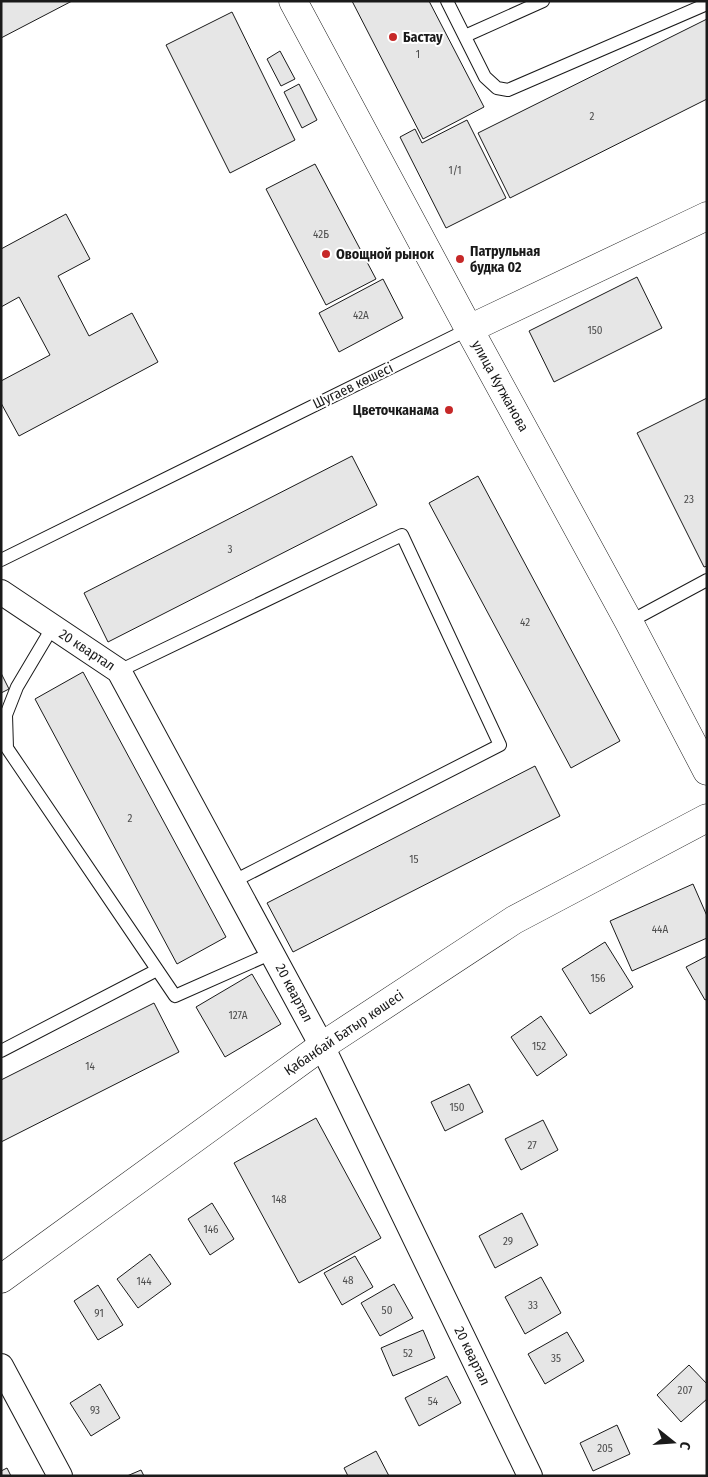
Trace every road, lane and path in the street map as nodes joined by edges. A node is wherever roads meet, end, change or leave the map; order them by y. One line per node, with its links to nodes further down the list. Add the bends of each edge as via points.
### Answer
1 (293, 1): 7 (main road, улица Кутжанова)
2 (447, 1): 5 (lane)
3 (543, 1): 5 (lane)
4 (707, 4): 5 (lane, via 508,90 497,88 485,77)
5 (465, 36)
6 (707, 216): 7 (main road, Шугаев көшесі)
7 (469, 329): 8 (lane, Шугаев көшесі); 11 (main road, улица Кутжанова)
8 (1, 560)
9 (707, 580): 11 (lane)
10 (1, 592): 12 (street, 20 квартал)
11 (629, 622): 15 (main road, улица Кутжанова)
12 (52, 628): 13 (street, 20 квартал); 14 (lane, via 17,687 6,715)
13 (119, 671): 17 (street, 20 квартал); 17 (lane, via 402,535 500,745)
14 (4, 750): 19 (lane)
15 (707, 771)
16 (707, 818): 20 (main road, Қабанбай Батыр көшесі, via 514,920)
17 (234, 881): 18 (street, 20 квартал)
18 (272, 954): 19 (lane, via 175,996); 20 (street, 20 квартал)
19 (157, 970): 21 (lane)
20 (322, 1046): 22 (main road, Қабанбай Батыр көшесі); 25 (street, 20 квартал)
21 (1, 1051)
22 (1, 1279)
23 (1, 1366): 24 (street)
24 (60, 1476)
25 (530, 1476)

